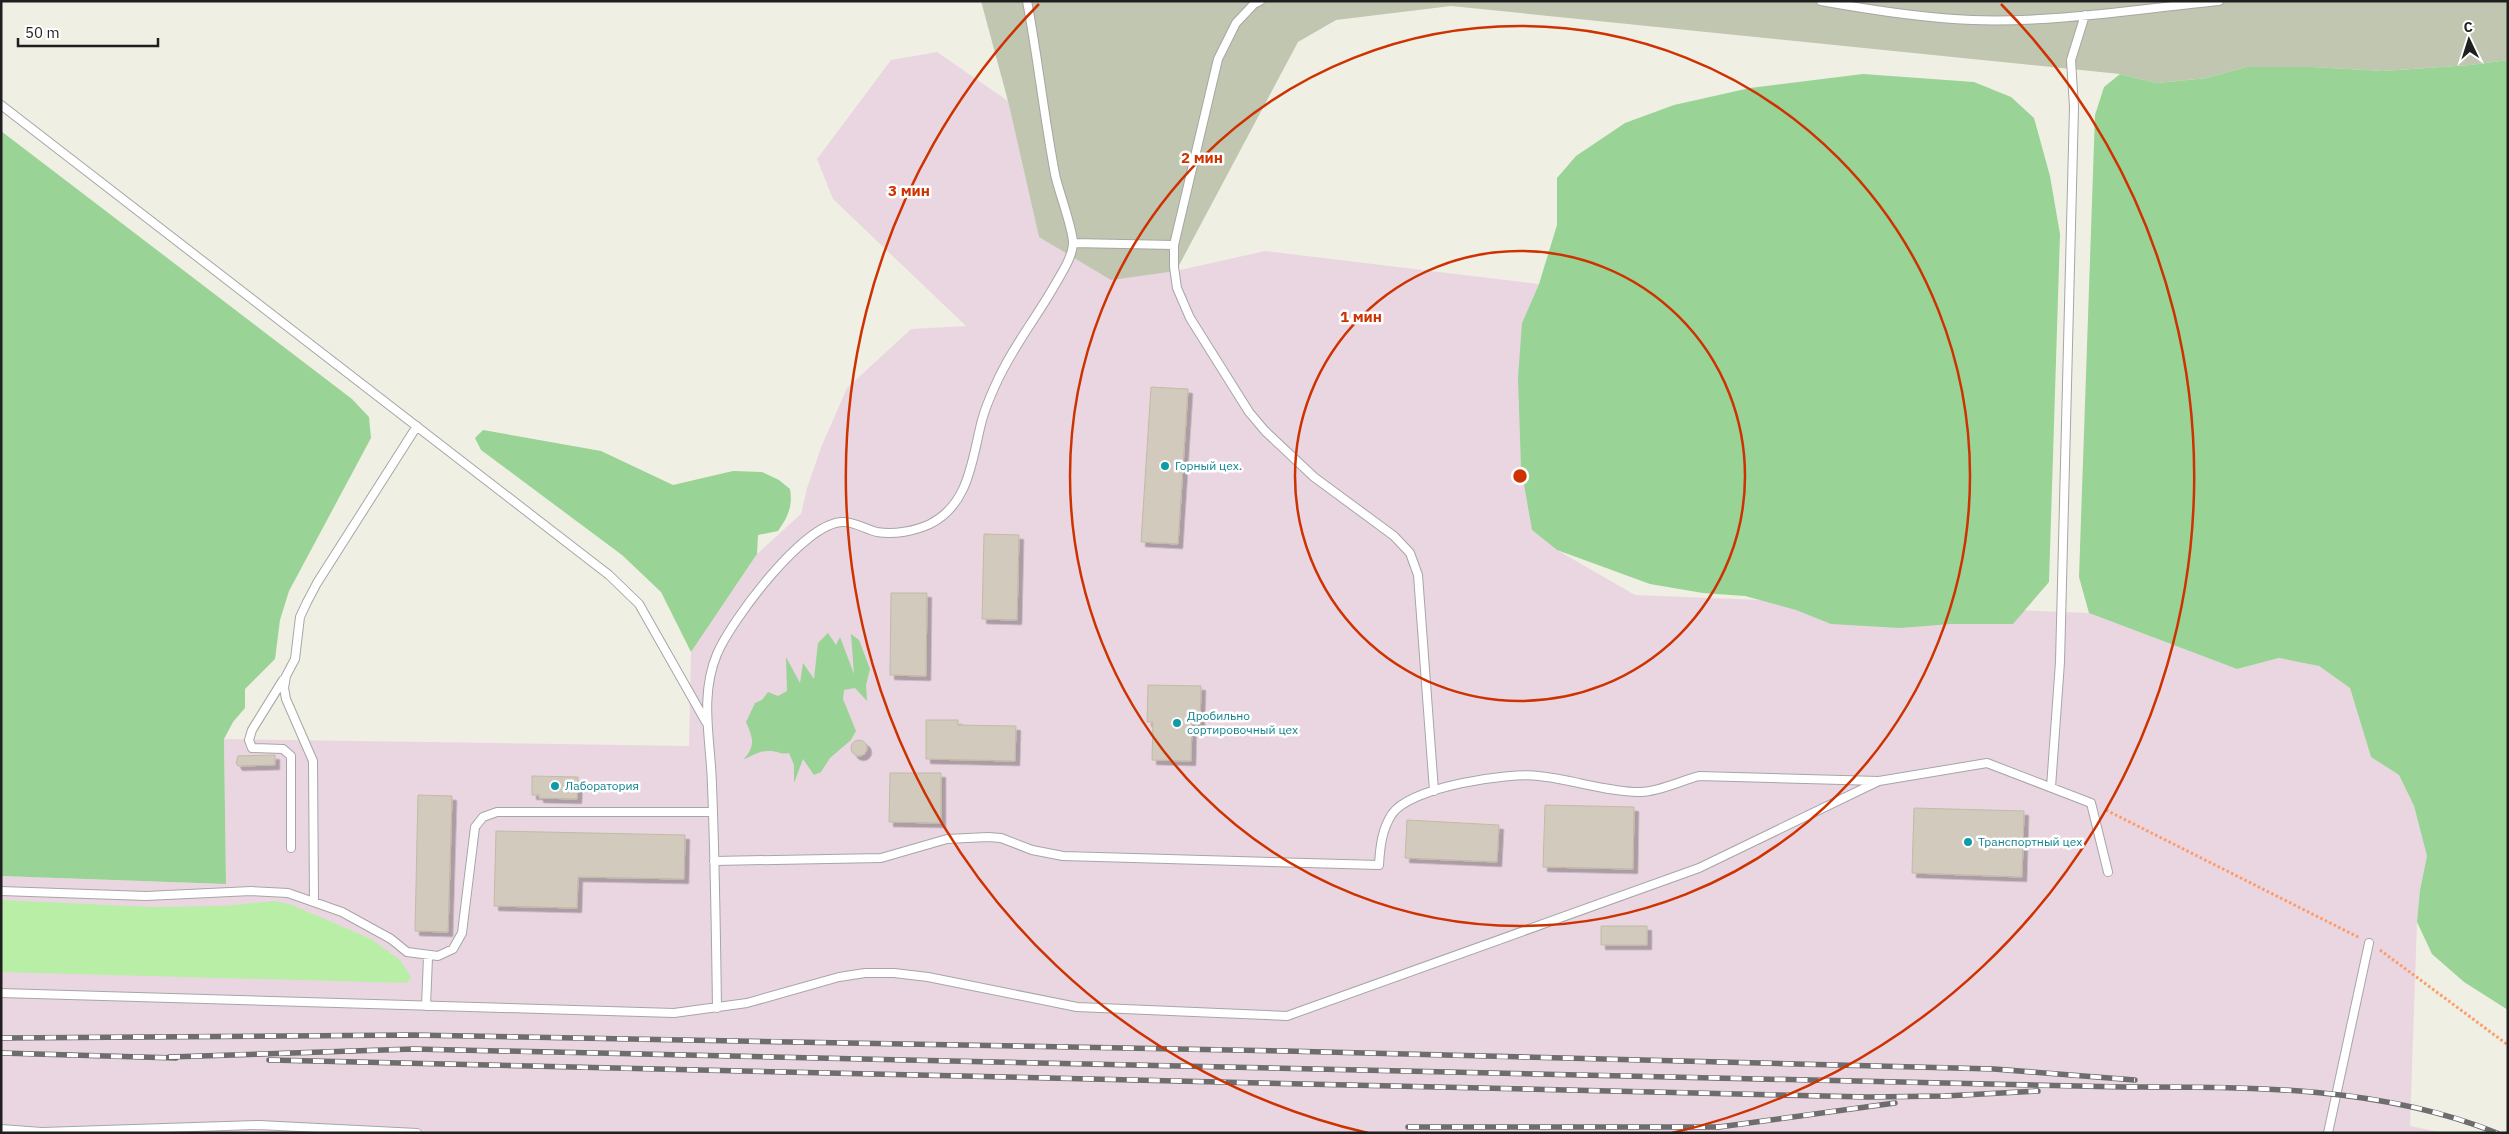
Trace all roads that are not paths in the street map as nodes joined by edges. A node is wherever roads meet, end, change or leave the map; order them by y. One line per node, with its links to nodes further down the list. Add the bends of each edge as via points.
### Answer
1 (1027, 1): 7 (lane, via 1055,178)
2 (1260, 1): 8 (lane, via 1236,22 1218,59)
3 (1821, 1): 5 (lane, via 1922,17 1974,20)
4 (2219, 1): 5 (lane)
5 (2085, 15): 13 (lane, via 2071,60 2074,107 2060,662)
6 (1, 105): 9 (lane)
7 (1073, 243): 8 (lane); 11 (lane, via 1065,267 1004,366 994,388 983,416 967,482 959,498 931,524 911,530 879,532 838,522 806,541 784,560 747,604 724,639 708,680)
8 (1174, 246): 14 (lane, via 1177,288 1190,318 1249,412 1314,476 1394,536 1410,553 1418,575)
9 (417, 426): 10 (lane, via 317,583 300,617 295,659); 11 (lane, via 609,575 639,604)
10 (286, 676): 16 (lane, via 249,740 256,749 283,749 291,756); 20 (lane, via 286,699 313,761)
11 (707, 724): 15 (lane)
12 (1878, 781): 13 (lane, via 1987,763); 14 (lane, via 1720,775 1699,776 1658,790 1639,792 1512,775); 25 (lane, via 1700,868 1287,1016 1077,1006 894,973 839,977 747,1003)
13 (2051, 787): 18 (lane, via 2091,803)
14 (1434, 791): 17 (lane, via 1404,802 1392,814 1384,830 1379,865 1063,856 988,836 947,839 880,858)
15 (713, 812): 17 (lane); 22 (lane, via 489,813 475,827 462,932 453,949)
16 (291, 848)
17 (714, 861): 25 (lane)
18 (2108, 872)
19 (1, 891): 20 (lane, via 146,896 251,891 288,893)
20 (314, 900): 22 (lane, via 374,929 407,952)
21 (2369, 942): 28 (lane)
22 (428, 957): 24 (lane)
23 (1, 993): 24 (lane)
24 (426, 1006): 25 (lane, via 674,1013)
25 (717, 1008)
26 (1, 1129): 27 (lane, via 42,1132 259,1125)
27 (417, 1133)
28 (2328, 1133)

